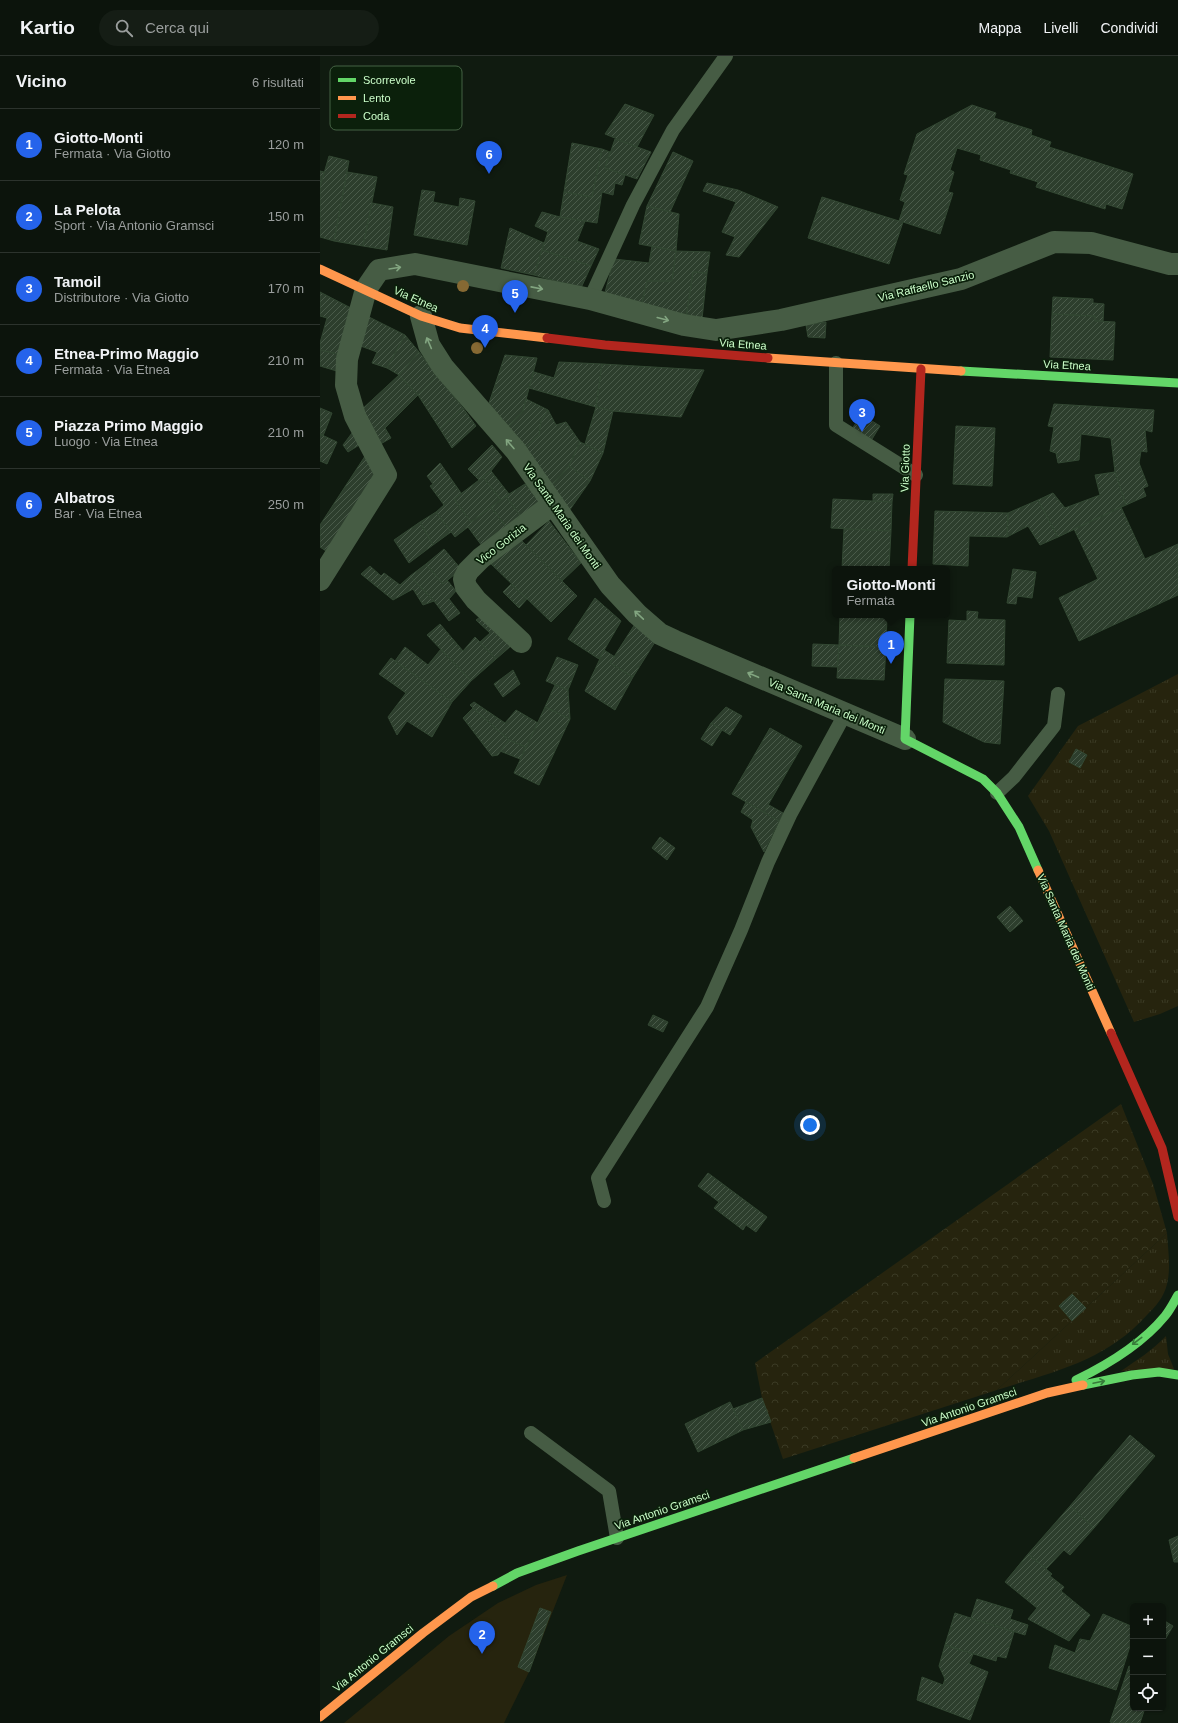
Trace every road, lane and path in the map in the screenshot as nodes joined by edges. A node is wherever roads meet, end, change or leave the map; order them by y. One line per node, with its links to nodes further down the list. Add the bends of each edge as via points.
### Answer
1 (726, 56): 5 (lane, via 673,130 633,205)
2 (1178, 264): 5 (street, Via Raffaello Sanzio, one-way to 2, via 684,325 716,330 781,320 961,279 1054,242 1091,243)
3 (321, 271): 4 (main road, Via Etnea)
4 (366, 289): 5 (street, Via Raffaello Sanzio, one-way to 5, via 379,270 415,264); 6 (main road, Via Etnea); 13 (street, Via Raffaello Sanzio, via 347,359 346,385 355,416 386,475)
5 (590, 298)
6 (421, 316): 7 (main road, Via Etnea, via 460,328 605,345); 11 (street, Via Santa Maria dei Monti, one-way to 6, via 516,451 443,367 430,345)
7 (836, 363): 8 (main road, Via Etnea); 10 (lane, via 836,425)
8 (921, 369): 9 (main road, Via Etnea); 10 (main road, Via Giotto)
9 (1178, 383)
10 (916, 475): 12 (main road, Via Giotto)
11 (553, 504): 15 (street, Vico Gorizia, via 481,558 464,579 466,587 476,600); 17 (street, Via Santa Maria dei Monti, one-way to 11, via 660,634 610,585)
12 (912, 566)
13 (320, 580)
14 (910, 618): 18 (main road)
15 (521, 642)
16 (1058, 694): 19 (lane, via 1054,726 1014,777)
17 (845, 714): 18 (street, Via Santa Maria dei Monti); 22 (lane, via 768,862 707,1007 598,1178)
18 (905, 739): 19 (main road, Via Santa Maria dei Monti, via 983,779)
19 (997, 793): 20 (main road, Via Santa Maria dei Monti, via 1019,827)
20 (1162, 1148): 21 (main road); 23 (main road)
21 (1178, 1171)
22 (604, 1201)
23 (1178, 1217)
24 (1178, 1294): 26 (main road)
25 (1178, 1309): 26 (main road)
26 (1166, 1315): 28 (main road, one-way to 28, via 1126,1350 1089,1374)
27 (1178, 1374): 28 (main road, one-way to 27, via 1132,1375 1159,1372)
28 (1047, 1393): 30 (main road, Via Antonio Gramsci)
29 (531, 1432): 30 (lane, via 609,1491)
30 (617, 1538): 31 (main road, Via Antonio Gramsci, via 517,1573 471,1597)
31 (320, 1717)

